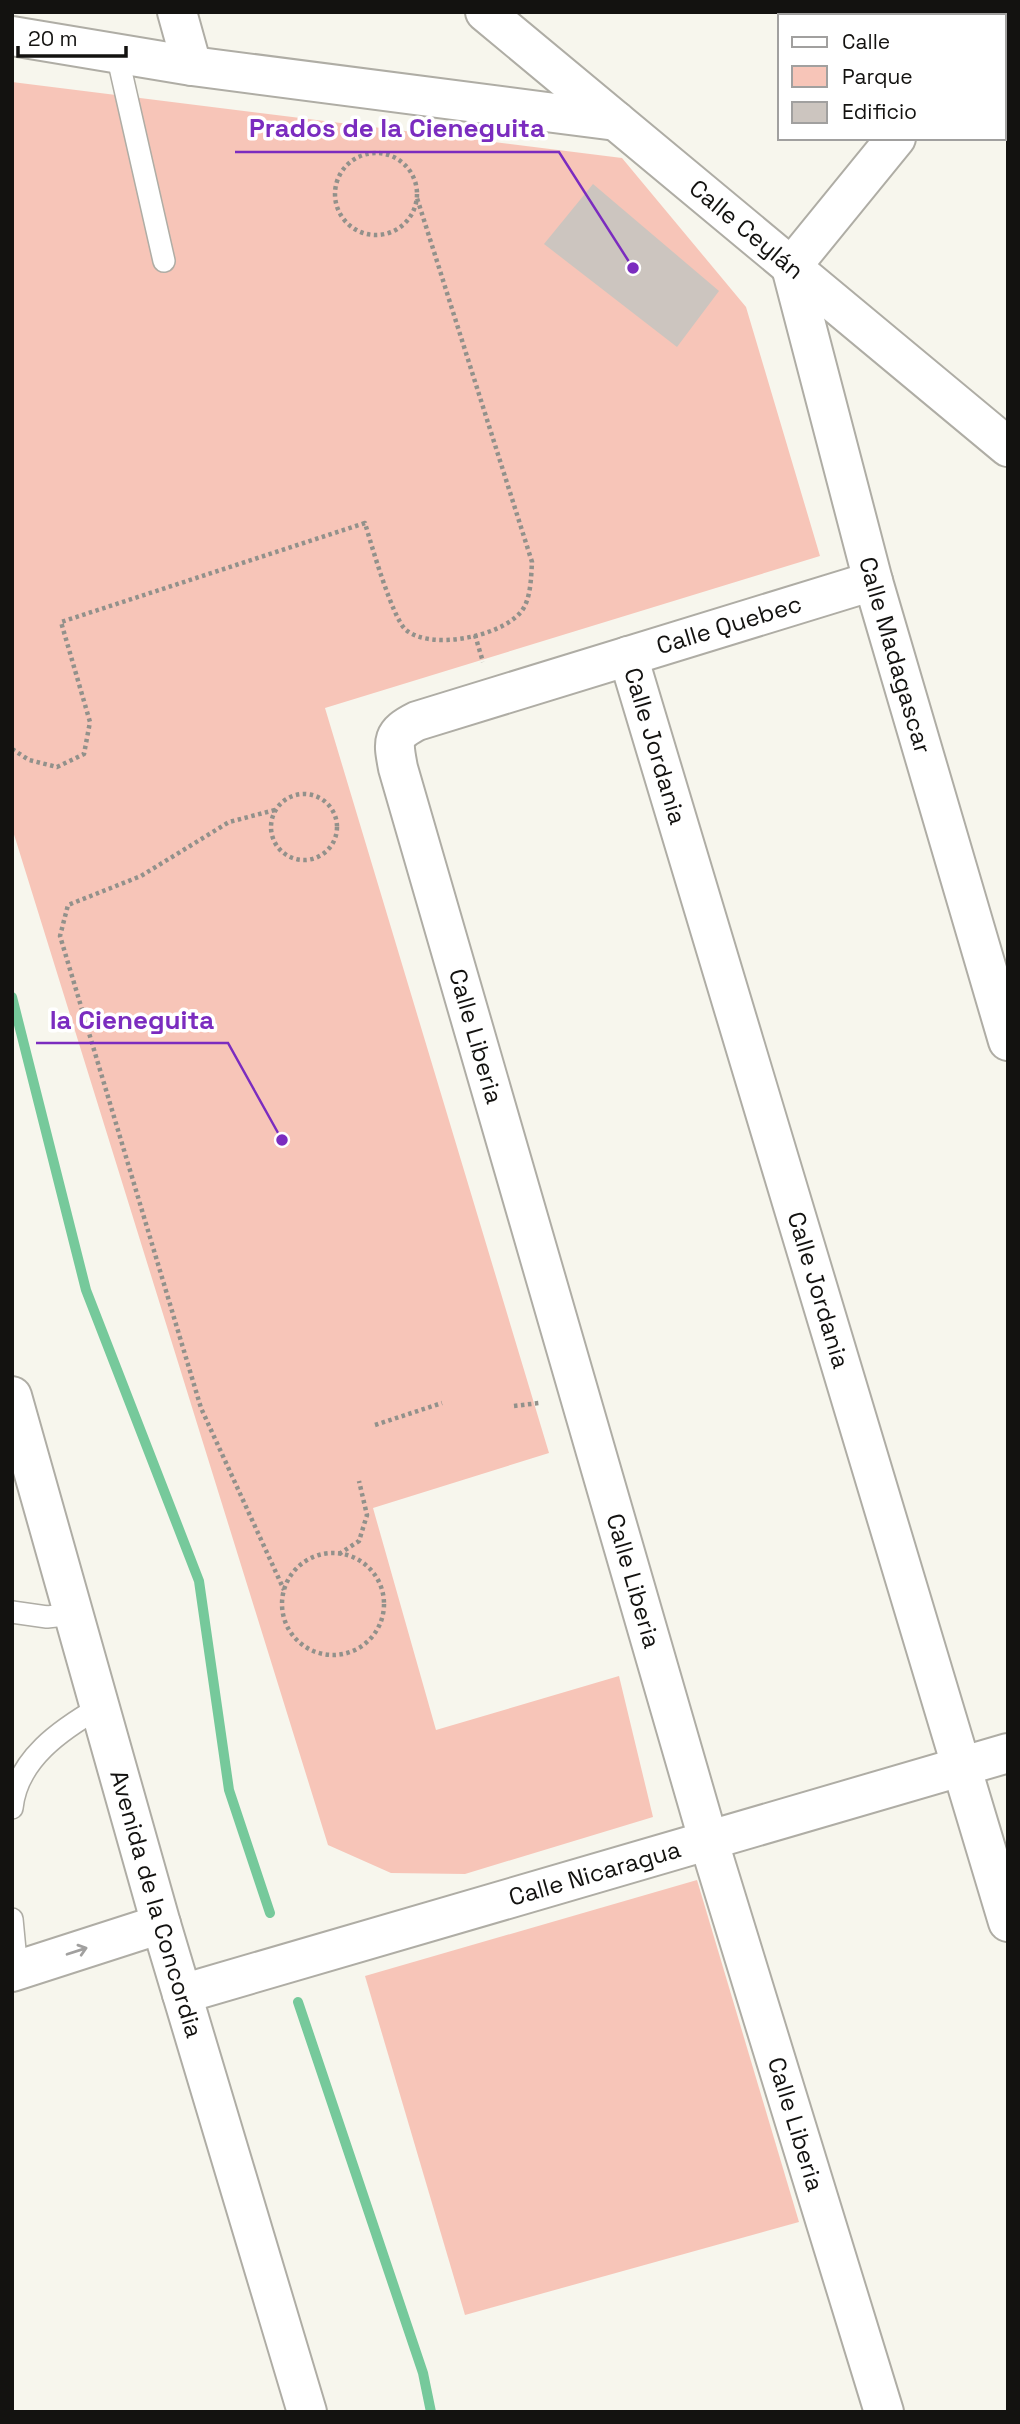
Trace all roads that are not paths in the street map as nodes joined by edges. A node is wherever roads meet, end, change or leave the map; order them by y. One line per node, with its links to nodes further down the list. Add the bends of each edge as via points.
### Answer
1 (177, 12): 5 (street)
2 (485, 12): 6 (street, Calle Ceylán)
3 (12, 36): 4 (street)
4 (117, 54): 5 (street); 8 (lane)
5 (191, 66): 6 (street)
6 (616, 121): 9 (street, Calle Ceylán)
7 (894, 140): 9 (street)
8 (164, 261)
9 (791, 267): 10 (street, Calle Ceylán); 11 (street, Calle Madagascar)
10 (1008, 447)
11 (873, 581): 12 (street, Calle Quebec); 14 (street, Calle Madagascar)
12 (628, 656): 13 (street, Calle Quebec, via 417,721 401,729); 20 (street, Calle Jordania)
13 (394, 745): 22 (street, Calle Liberia)
14 (1008, 1041)
15 (13, 1402): 17 (street, Avenida de la Concordia)
16 (12, 1612): 17 (lane, via 47,1617)
17 (74, 1614): 18 (street, Avenida de la Concordia)
18 (100, 1707): 21 (lane, via 41,1749 25,1771); 25 (street, Avenida de la Concordia)
19 (1008, 1754): 20 (street, Calle Nicaragua)
20 (961, 1767): 22 (street, Calle Nicaragua); 24 (street, Calle Jordania)
21 (12, 1808)
22 (708, 1839): 27 (street, Calle Nicaragua); 29 (street, Calle Liberia)
23 (12, 1919): 26 (lane)
24 (1008, 1922)
25 (161, 1924): 26 (street, one-way to 25); 27 (street, Avenida de la Concordia)
26 (14, 1972)
27 (182, 1994): 28 (street, Avenida de la Concordia)
28 (307, 2412)
29 (884, 2412)

